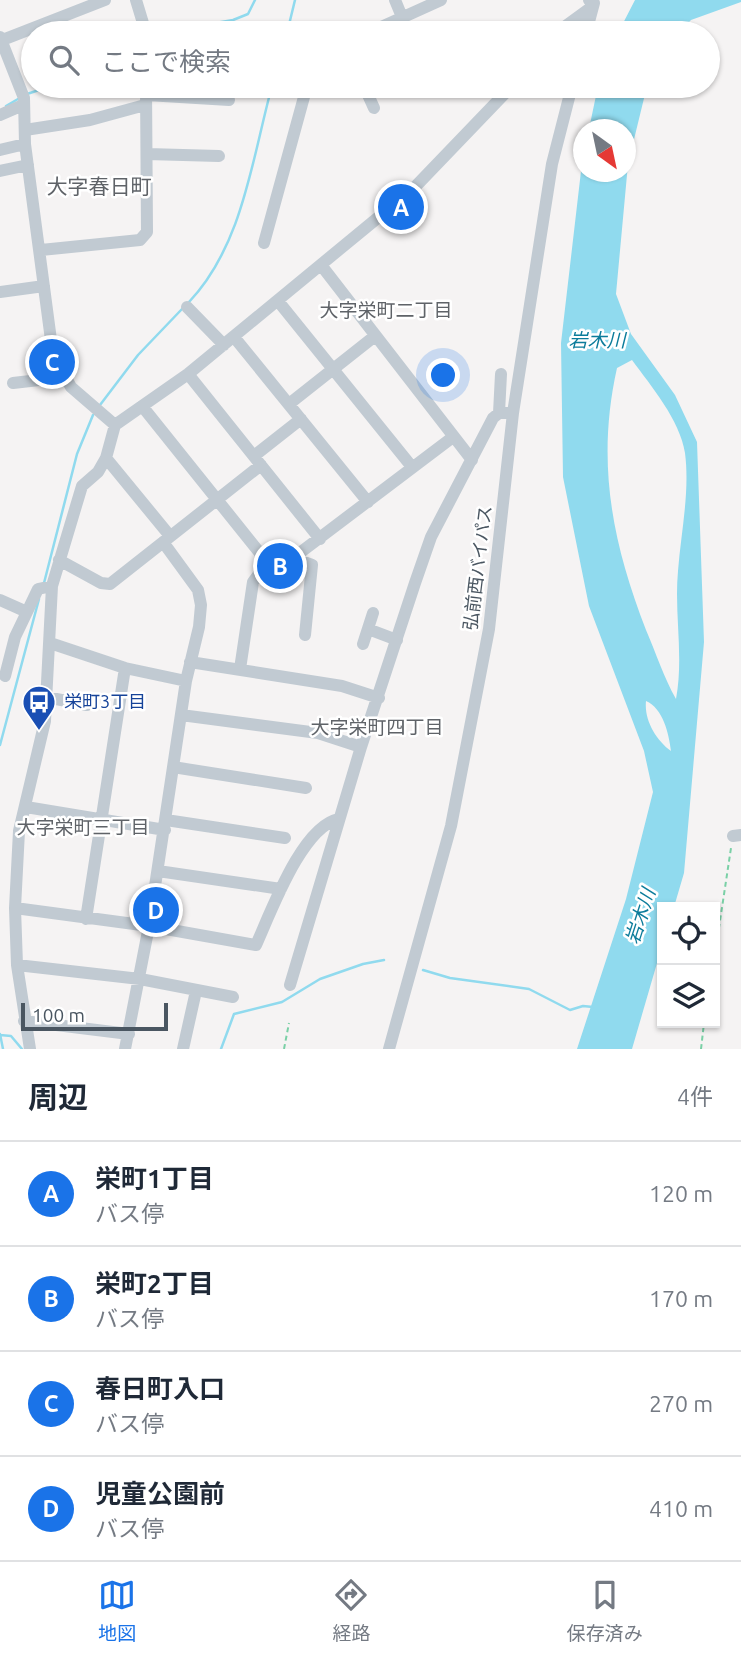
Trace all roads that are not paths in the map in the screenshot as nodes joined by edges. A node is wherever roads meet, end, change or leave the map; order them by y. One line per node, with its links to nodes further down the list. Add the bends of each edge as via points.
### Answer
1 (106, 0): 7 (street)
2 (136, 0): 8 (street)
3 (395, 0): 6 (street)
4 (440, 0): 6 (street)
5 (592, 2): 10 (street); 11 (street)
6 (402, 17): 9 (street)
7 (51, 21)
8 (142, 21)
9 (394, 21)
10 (570, 21)
11 (588, 21)
12 (21, 32): 13 (street)
13 (1, 40): 14 (street)
14 (21, 93)
15 (23, 98): 25 (street); 26 (street)
16 (139, 98): 26 (street, via 90,120)
17 (146, 98): 29 (street)
18 (196, 98): 23 (street)
19 (304, 98): 33 (street)
20 (369, 98): 24 (street)
21 (500, 98): 35 (street, via 414,188)
22 (569, 98): 50 (street, 弘前西バイパス, via 552,164)
23 (229, 100)
24 (374, 108)
25 (0, 115)
26 (25, 130): 27 (street)
27 (25, 144): 28 (street); 31 (street)
28 (0, 150)
29 (147, 154): 30 (street); 34 (street, via 149,219 140,240)
30 (219, 156)
31 (28, 165): 32 (street); 34 (street)
32 (0, 171)
33 (264, 243)
34 (41, 250): 36 (street)
35 (321, 265): 38 (street); 40 (street)
36 (44, 286): 37 (street); 45 (street, via 53,355)
37 (0, 292)
38 (278, 301): 41 (street); 42 (street)
39 (187, 307): 41 (street)
40 (375, 335): 42 (street); 53 (street)
41 (229, 341): 43 (street); 47 (street)
42 (332, 369): 47 (street); 57 (street)
43 (188, 374): 48 (street); 56 (street)
44 (501, 374): 49 (street)
45 (65, 377): 46 (street); 52 (street)
46 (13, 383)
47 (289, 404): 51 (street)
48 (142, 406): 52 (street); 58 (street)
49 (499, 413): 50 (street); 55 (street)
50 (513, 413): 106 (street, 弘前西バイパス, via 489,629 451,826)
51 (301, 419): 56 (street); 59 (street)
52 (115, 425): 54 (street)
53 (453, 437): 55 (street); 57 (street)
54 (106, 458): 60 (street); 64 (street, via 82,486)
55 (472, 460): 71 (street, via 431,537)
56 (257, 461): 58 (street); 61 (street)
57 (412, 467): 59 (street)
58 (217, 499): 60 (street); 63 (street)
59 (368, 502): 61 (street)
60 (167, 539): 64 (street, via 110,584); 74 (street, via 198,590 201,604)
61 (320, 539): 62 (street)
62 (293, 558): 63 (street); 70 (street, via 312,565)
63 (270, 559): 76 (street, via 253,582)
64 (59, 560): 65 (street)
65 (46, 587): 67 (street); 72 (street)
66 (0, 600): 67 (street)
67 (27, 612): 77 (street)
68 (373, 613): 69 (street)
69 (368, 629): 71 (street); 73 (street)
70 (305, 635)
71 (397, 640): 80 (street)
72 (50, 643): 75 (street); 79 (street)
73 (363, 643)
74 (190, 662): 76 (street); 78 (street)
75 (125, 668): 78 (street); 88 (street)
76 (240, 669): 80 (street, via 342,686)
77 (5, 676)
78 (186, 681): 82 (street)
79 (46, 697): 81 (street); 86 (street)
80 (379, 698): 83 (street)
81 (87, 705)
82 (181, 715): 83 (street, via 318,733); 84 (street)
83 (361, 747): 87 (street)
84 (173, 767): 85 (street); 89 (street)
85 (306, 788)
86 (26, 807): 88 (street); 93 (street, via 19,831)
87 (339, 819): 92 (street, via 328,821 311,838); 98 (street)
88 (103, 820): 89 (street); 94 (street)
89 (165, 825): 90 (street); 91 (street)
90 (285, 838)
91 (158, 871): 92 (street); 95 (street)
92 (281, 889): 95 (street, via 257,945)
93 (15, 908): 94 (street); 96 (street)
94 (86, 919): 95 (street)
95 (149, 926): 97 (street)
96 (18, 965): 97 (street); 101 (street)
97 (141, 979): 99 (street); 102 (street)
98 (290, 985)
99 (196, 991): 100 (street); 105 (street)
100 (233, 996)
101 (24, 1021): 102 (street); 103 (street)
102 (129, 1034): 104 (street)
103 (30, 1049)
104 (125, 1049)
105 (183, 1049)
106 (389, 1049)

